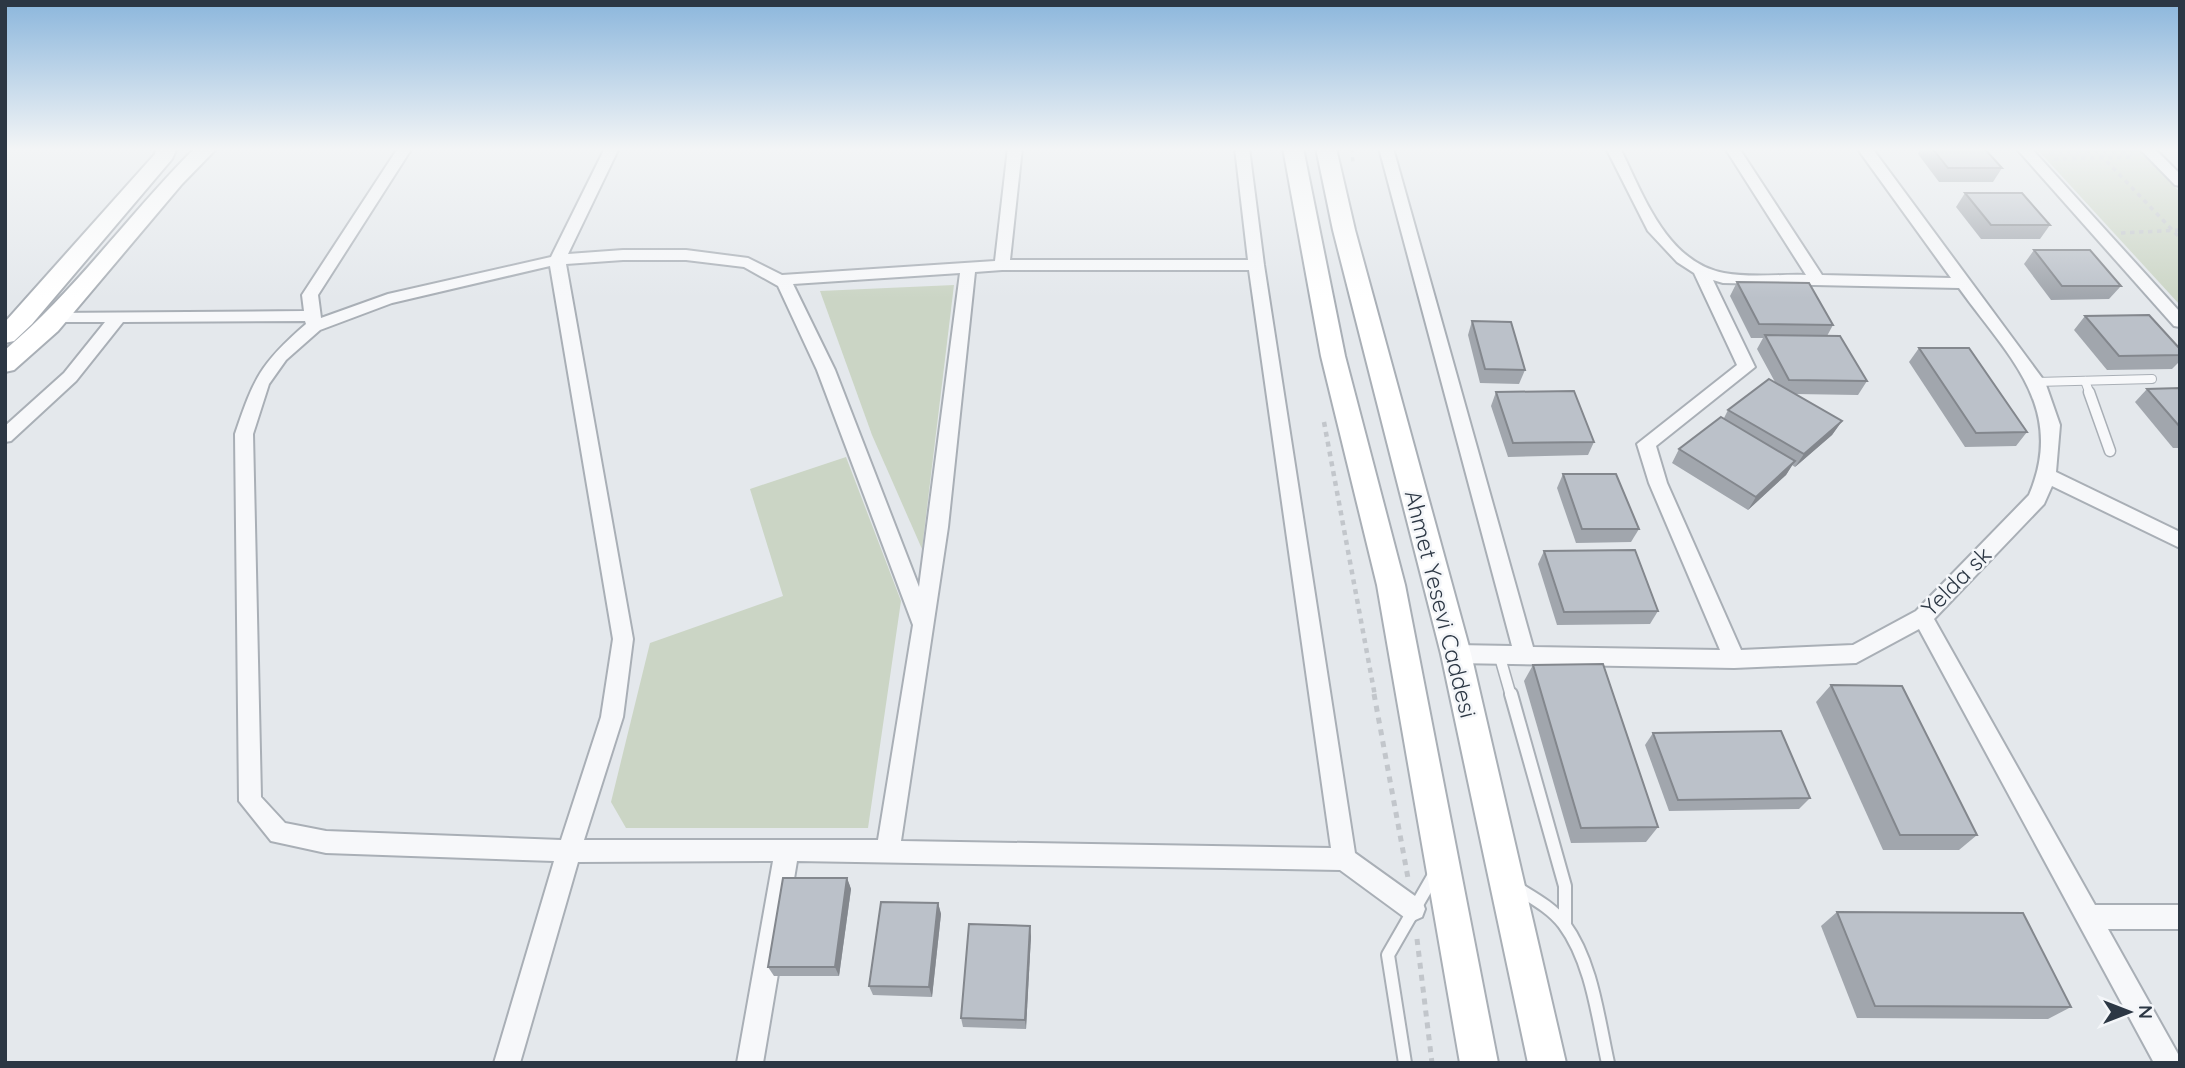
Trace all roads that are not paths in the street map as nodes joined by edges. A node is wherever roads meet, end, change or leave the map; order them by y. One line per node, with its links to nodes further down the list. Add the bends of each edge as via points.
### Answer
1 (129, 198): 28 (main road)
2 (160, 198): 25 (main road)
3 (373, 198): 26 (street, via 310,295)
4 (588, 198): 16 (street)
5 (1009, 198): 17 (street)
6 (1248, 198): 18 (street)
7 (1301, 198): 47 (main road, Ahmet Yesevi Caddesi, via 1391,585)
8 (1337, 198): 15 (main road, Ahmet Yesevi Caddesi)
9 (1343, 198): 15 (main road)
10 (1401, 198): 41 (street)
11 (1638, 198): 20 (street, via 1660,240)
12 (1764, 198): 22 (street)
13 (1900, 198): 23 (street, Yelda sk)
14 (2067, 198): 27 (street)
15 (1344, 230): 39 (main road, Ahmet Yesevi Caddesi)
16 (557, 260): 21 (street, via 687,255 748,263); 26 (street); 44 (street, via 623,639 612,718)
17 (1002, 265): 18 (street); 19 (street)
18 (1256, 265): 46 (street)
19 (968, 268): 21 (street); 38 (street)
20 (1702, 273): 22 (street, via 1723,278); 42 (street, via 1746,367 1646,444 1658,483)
21 (780, 280): 38 (street, via 826,370)
22 (1816, 280): 23 (street)
23 (1962, 283): 32 (street, Yelda sk)
24 (119, 316): 25 (street); 26 (street); 33 (street, via 70,377)
25 (57, 317): 29 (main road)
26 (313, 321): 44 (street, via 261,383 244,433 250,801 279,833 327,842)
27 (2180, 322)
28 (5, 335)
29 (5, 364)
30 (2152, 379): 31 (lane)
31 (2085, 380): 32 (lane); 34 (lane)
32 (2036, 382): 35 (street, Yelda sk, via 2050,425)
33 (5, 436)
34 (2110, 451)
35 (2047, 475): 36 (street); 37 (street, Yelda sk, via 2037,499)
36 (2180, 541)
37 (1923, 617): 42 (street, Yelda sk, via 1856,654); 50 (street)
38 (923, 625): 45 (street)
39 (1455, 653): 40 (street, Yelda sk); 48 (main road, Ahmet Yesevi Caddesi)
40 (1500, 654): 41 (street, Yelda sk); 52 (lane, via 1565,886)
41 (1525, 655): 42 (street, Yelda sk)
42 (1734, 659)
43 (787, 849): 44 (street); 45 (street); 54 (street)
44 (569, 850): 53 (street)
45 (888, 851): 46 (street)
46 (1344, 859): 49 (street)
47 (1444, 860): 49 (lane); 56 (main road, Ahmet Yesevi Caddesi)
48 (1506, 880): 52 (lane); 57 (main road, Ahmet Yesevi Caddesi)
49 (1413, 909): 55 (lane, via 1388,955)
50 (2088, 917): 51 (street); 59 (street)
51 (2180, 917)
52 (1565, 925): 58 (lane, via 1586,972)
53 (507, 1063)
54 (750, 1063)
55 (1405, 1063)
56 (1479, 1063)
57 (1547, 1063)
58 (1608, 1063)
59 (2169, 1063)

